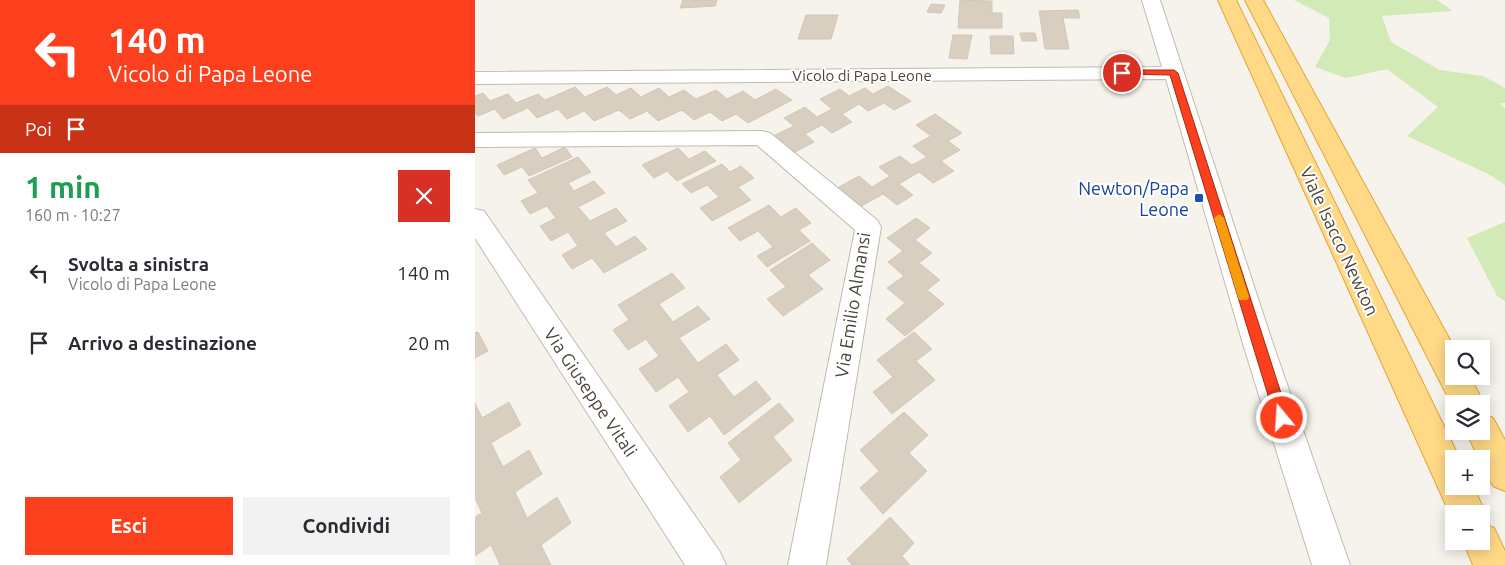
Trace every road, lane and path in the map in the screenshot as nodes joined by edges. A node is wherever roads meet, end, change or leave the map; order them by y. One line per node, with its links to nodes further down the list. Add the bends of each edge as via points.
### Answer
1 (1151, 0): 4 (street)
2 (1227, 0): 10 (highway, Viale Isacco Newton)
3 (1255, 0): 8 (highway, Viale Isacco Newton)
4 (1174, 73): 5 (street, Vicolo di Papa Leone); 15 (street)
5 (475, 78)
6 (475, 140): 14 (street, Via Emilio Almansi, via 762,138 868,227)
7 (475, 218): 13 (street, Via Giuseppe Vitali)
8 (1463, 395)
9 (1487, 440): 11 (highway)
10 (1445, 464)
11 (1505, 474)
12 (1485, 550): 16 (highway)
13 (707, 565)
14 (807, 565)
15 (1331, 565)
16 (1492, 565)

